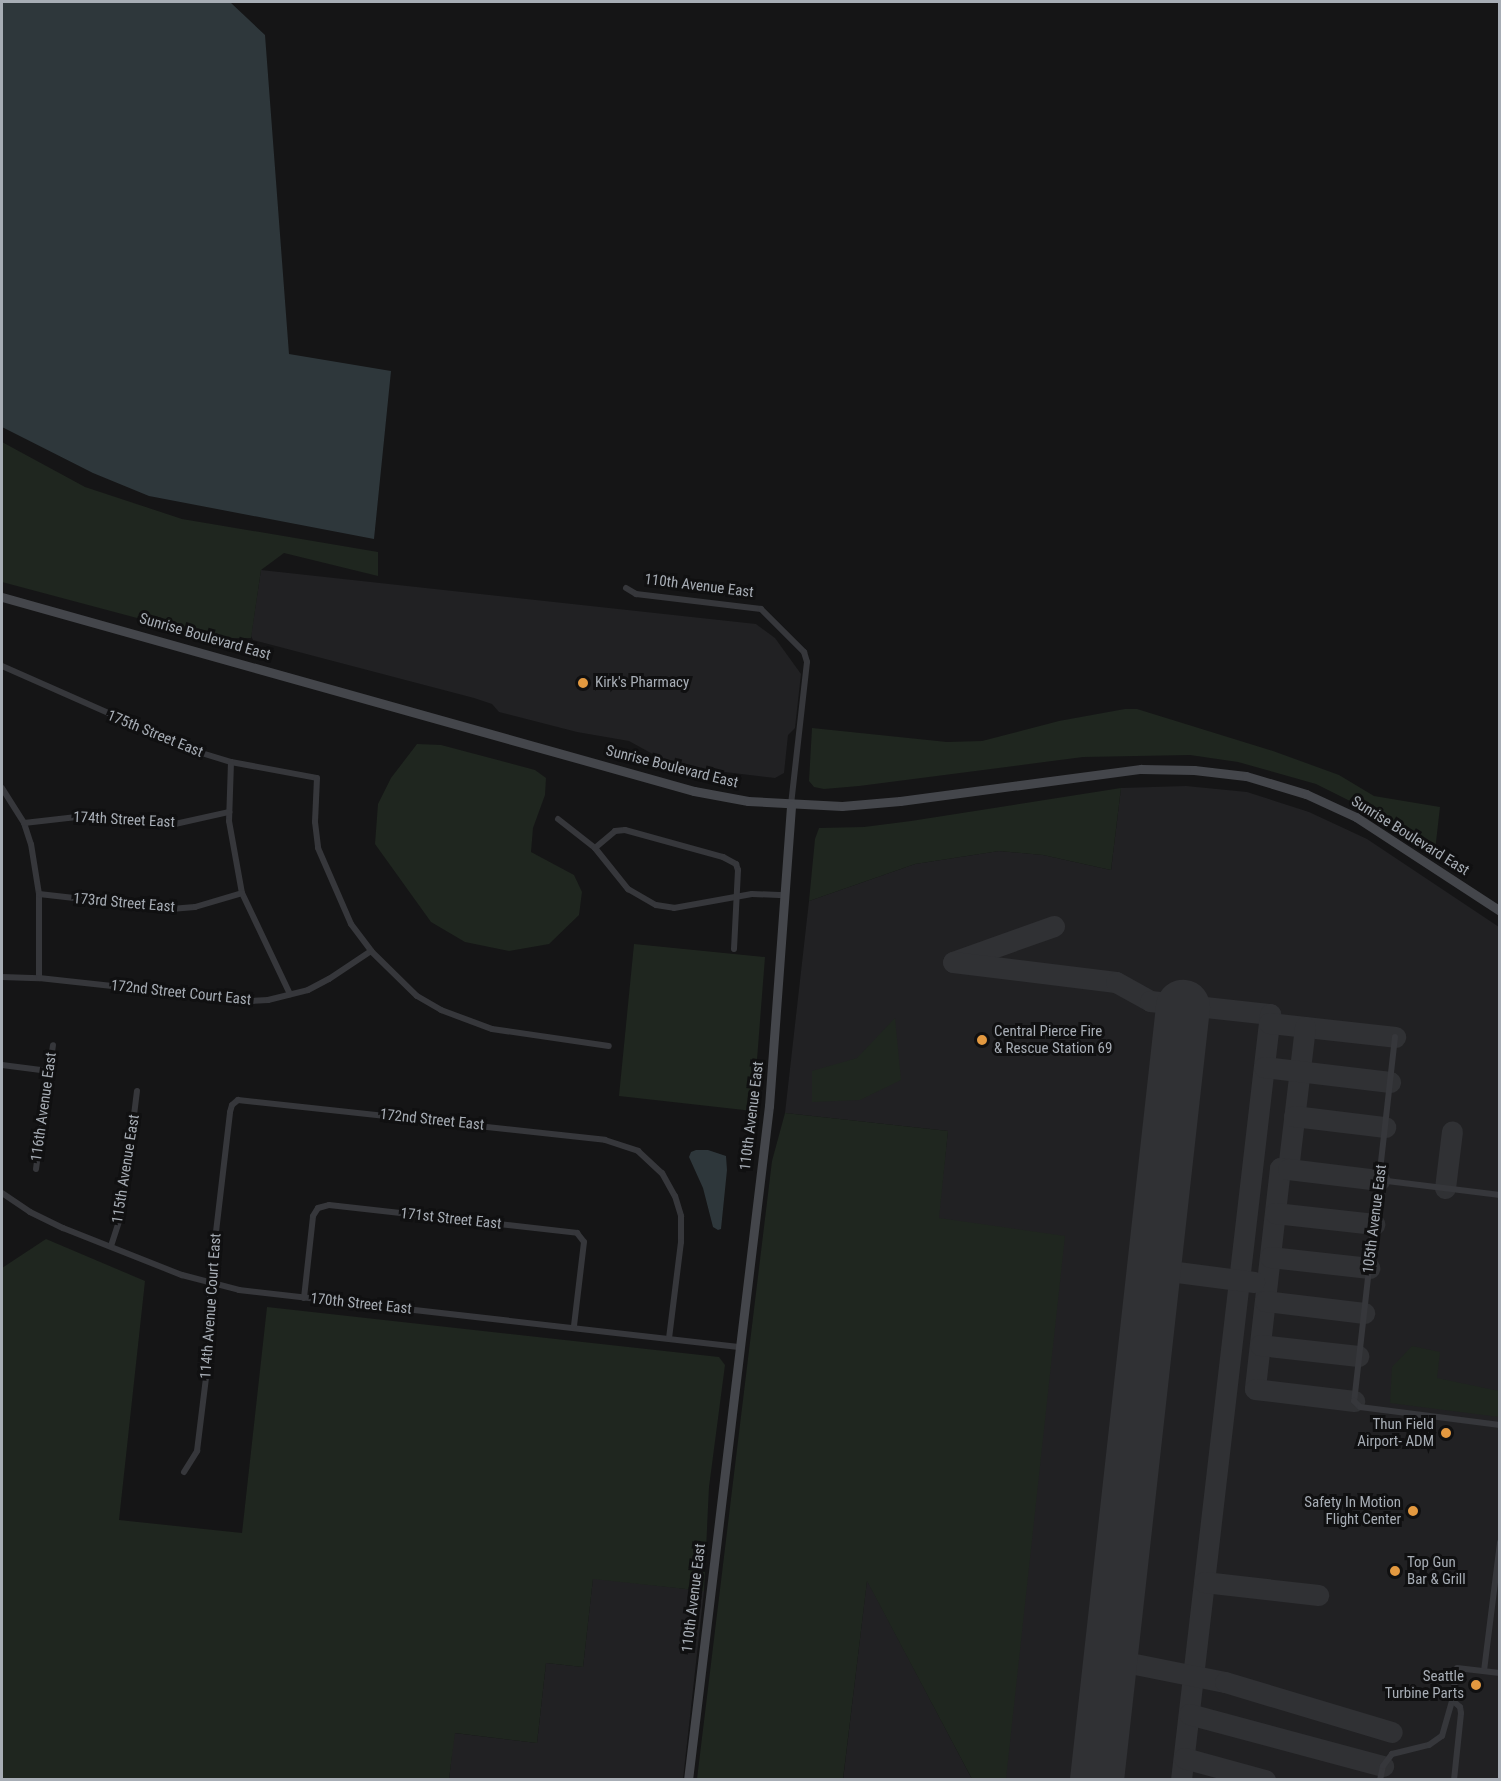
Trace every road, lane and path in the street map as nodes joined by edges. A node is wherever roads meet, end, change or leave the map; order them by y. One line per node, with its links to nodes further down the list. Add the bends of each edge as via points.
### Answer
1 (626, 588): 6 (street, 110th Avenue East, via 636,594 761,609 804,652 807,662)
2 (2, 597): 6 (main road, Sunrise Boulevard East, via 694,791)
3 (2, 666): 4 (street, 175th Street East, via 156,735)
4 (231, 762): 7 (street); 17 (street, 175th Street East, via 317,778 318,848 351,924)
5 (2, 788): 9 (street)
6 (791, 806): 14 (main road, 110th Avenue East); 15 (main road, Sunrise Boulevard East, via 900,801 1141,769 1227,773 1306,794 1356,817)
7 (229, 812): 9 (street, 174th Street East, via 166,826 77,817); 11 (street)
8 (558, 819): 10 (street)
9 (24, 823): 12 (street)
10 (596, 848): 13 (street, via 628,889 656,905 674,908); 13 (street, via 615,831 625,830 723,858 736,864)
11 (242, 893): 12 (street, 173rd Street East, via 195,907 171,909); 20 (street)
12 (39, 894): 19 (street)
13 (737, 895): 14 (street); 16 (street)
14 (785, 895): 37 (main road, 110th Avenue East, via 773,1068)
15 (1500, 911)
16 (734, 949)
17 (371, 951): 20 (street, 172nd Street Court East, via 329,979); 23 (street, via 417,996 449,1013 513,1033)
18 (2, 977): 19 (street, 172nd Street Court East)
19 (39, 978): 20 (street, 172nd Street Court East, via 227,1000 268,1000)
20 (290, 994)
21 (1395, 1037): 29 (street, 105th Avenue East)
22 (53, 1045): 25 (street, 116th Avenue East)
23 (609, 1046)
24 (2, 1065): 25 (street)
25 (49, 1071): 28 (street, 116th Avenue East)
26 (138, 1091): 32 (street, 115th Avenue East, via 122,1213)
27 (235, 1101): 33 (street, 114th Avenue Court East, via 230,1112); 36 (street, 172nd Street East, via 246,1099 488,1126 628,1146 656,1165 675,1196 681,1216)
28 (36, 1168)
29 (1379, 1180): 31 (street); 38 (street, 105th Avenue East, via 1354,1401 1360,1407)
30 (2, 1193): 32 (street, 170th Street East, via 30,1212)
31 (1500, 1196)
32 (111, 1246): 33 (street, 170th Street East)
33 (210, 1283): 34 (street, 170th Street East); 39 (street, 114th Avenue Court East, via 210,1345 197,1451)
34 (304, 1298): 35 (street, 170th Street East); 35 (street, 171st Street East, via 311,1226 318,1208 329,1205 577,1233 584,1246)
35 (574, 1326): 36 (street, 170th Street East)
36 (669, 1338): 37 (street, 170th Street East)
37 (739, 1347): 44 (main road, 110th Avenue East)
38 (1500, 1425)
39 (184, 1472)
40 (1500, 1542): 41 (street)
41 (1484, 1671): 42 (street); 43 (street, via 1457,1668)
42 (1500, 1673)
43 (1452, 1700): 45 (street, via 1442,1736 1429,1744 1392,1754); 46 (street, via 1461,1713)
44 (688, 1779)
45 (1380, 1779)
46 (1454, 1779)

